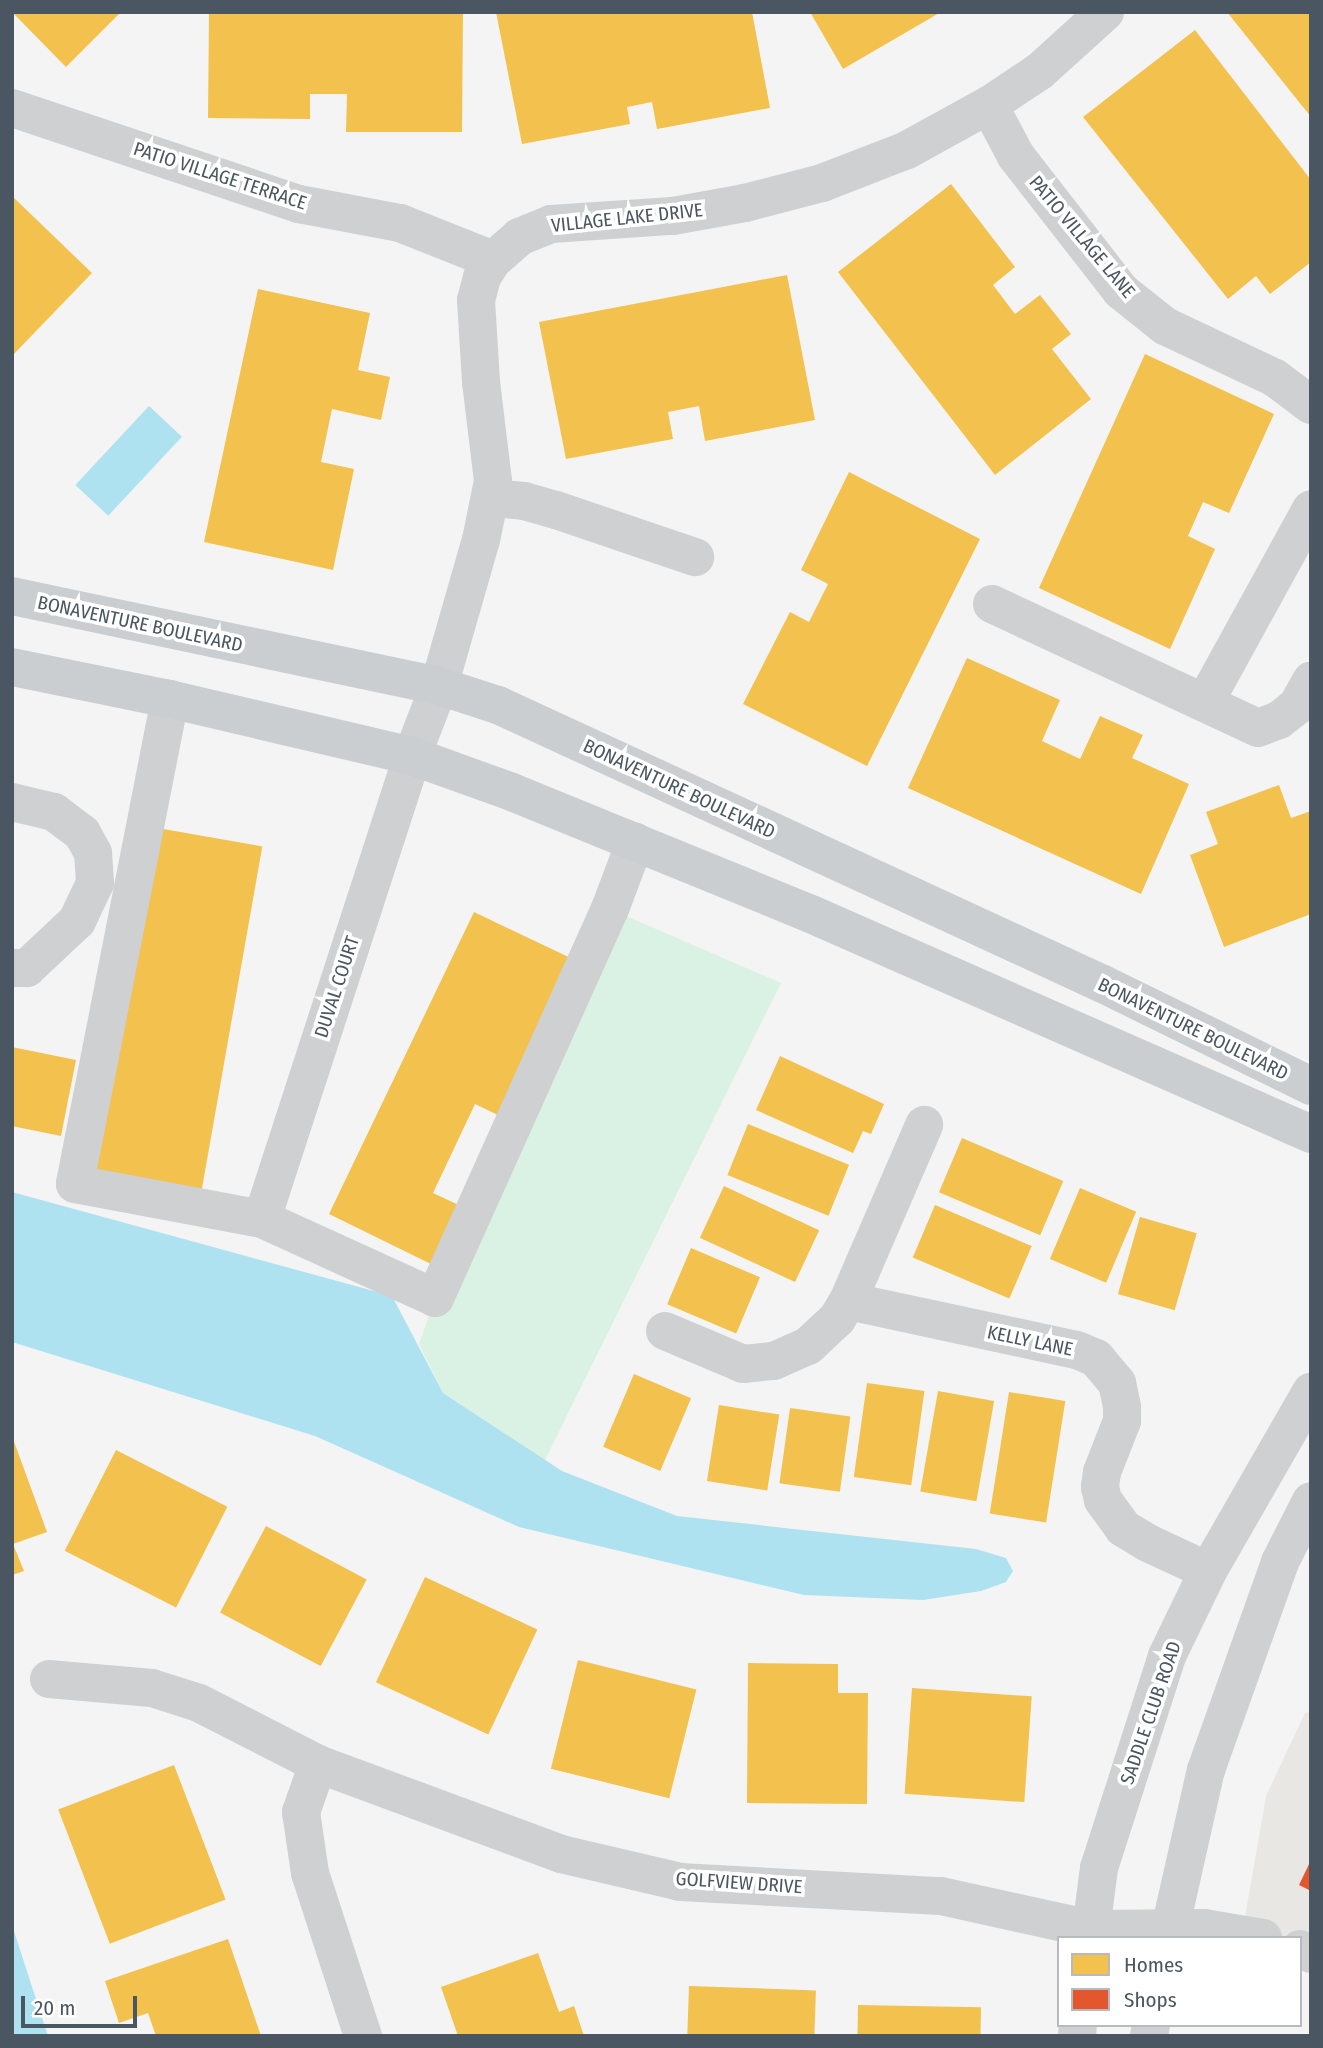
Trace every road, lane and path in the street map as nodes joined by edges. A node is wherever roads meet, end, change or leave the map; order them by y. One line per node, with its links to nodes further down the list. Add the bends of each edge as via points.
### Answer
1 (1105, 12): 2 (street, VILLAGE LAKE DRIVE, via 1040,71)
2 (989, 105): 4 (street, VILLAGE LAKE DRIVE, via 906,150 822,183 673,216 551,223 519,237); 5 (street, PATIO VILLAGE LANE, via 1016,156 1121,290 1165,326 1275,378)
3 (17, 106): 4 (street, PATIO VILLAGE TERRACE, via 299,204 400,223)
4 (493, 260): 6 (street, VILLAGE LAKE DRIVE, via 478,289 476,315)
5 (1311, 405)
6 (491, 498): 8 (street, via 556,510); 13 (street, VILLAGE LAKE DRIVE)
7 (1311, 509): 15 (street)
8 (695, 557)
9 (12, 596): 13 (main road, BONAVENTURE BOULEVARD)
10 (992, 604): 15 (street)
11 (12, 667): 14 (main road)
12 (1311, 681): 15 (street, via 1297,706 1279,720 1258,727)
13 (439, 686): 16 (street, VILLAGE LAKE DRIVE); 20 (main road, BONAVENTURE BOULEVARD, via 498,705 1103,984)
14 (170, 699): 16 (main road); 23 (street, via 75,1184)
15 (1205, 702)
16 (412, 756): 18 (main road); 23 (street, DUVAL COURT)
17 (12, 802): 19 (street, via 54,812 82,834 93,853 95,883 77,921 27,968)
18 (635, 842): 22 (main road, via 811,914); 23 (street, via 613,902 435,1298)
19 (12, 968)
20 (1311, 1086)
21 (924, 1125): 24 (street)
22 (1311, 1134)
23 (262, 1219)
24 (848, 1301): 25 (street, via 808,1346 759,1364 721,1357); 28 (street, KELLY LANE, via 1077,1350 1096,1358 1112,1373 1122,1407 1122,1421 1102,1472 1103,1500 1124,1528 1141,1540)
25 (665, 1331)
26 (1311, 1392): 28 (street, SADDLE CLUB ROAD)
27 (1311, 1501): 32 (street, via 1280,1562 1206,1770)
28 (1208, 1571): 31 (street, SADDLE CLUB ROAD, via 1167,1656 1099,1868)
29 (49, 1679): 30 (street, GOLFVIEW DRIVE, via 152,1688 199,1703)
30 (318, 1764): 31 (street, GOLFVIEW DRIVE, via 561,1854 680,1882 941,1896); 34 (street, via 302,1812 310,1873)
31 (1091, 1933): 32 (street, GOLFVIEW DRIVE)
32 (1169, 1933): 33 (street, GOLFVIEW DRIVE, via 1204,1928)
33 (1251, 1936)
34 (363, 2036)

